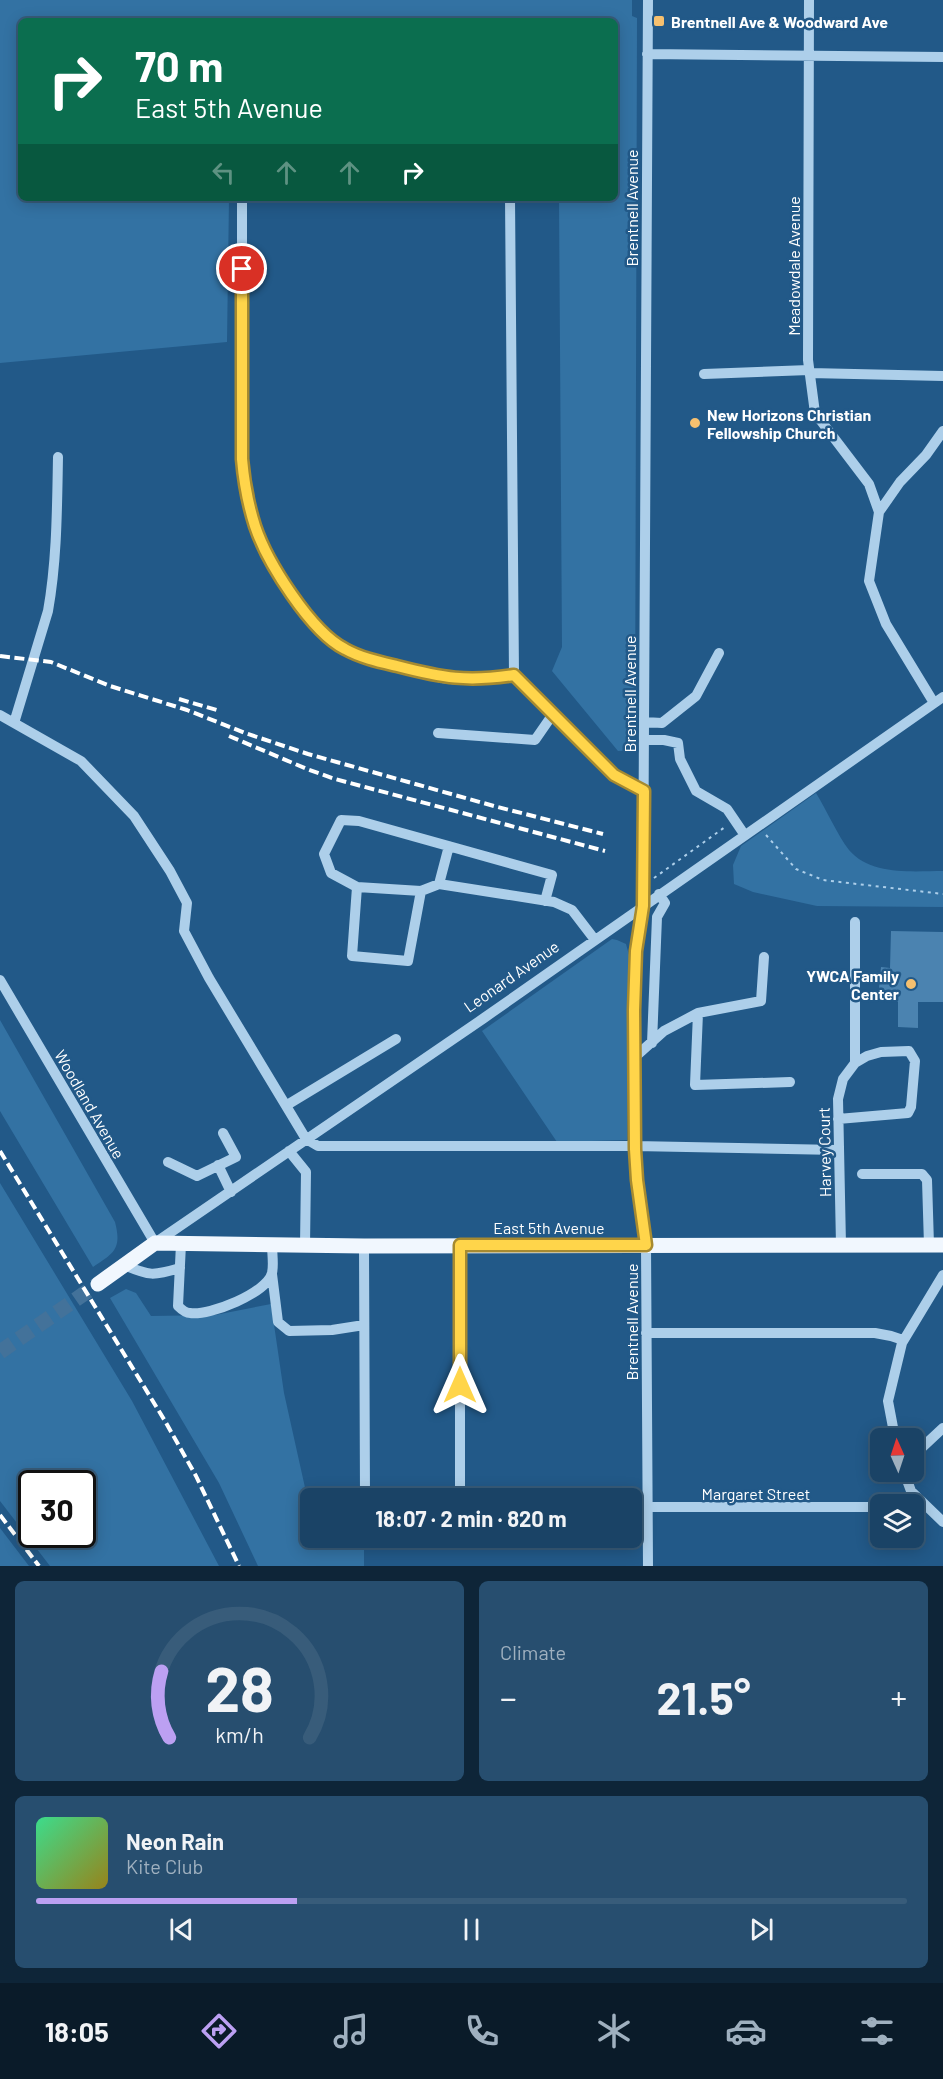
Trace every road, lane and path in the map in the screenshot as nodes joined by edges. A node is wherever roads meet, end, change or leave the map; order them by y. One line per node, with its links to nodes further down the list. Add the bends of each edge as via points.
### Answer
1 (648, 0): 3 (street, Brentnell Avenue)
2 (809, 0): 4 (street, Meadowdale Avenue)
3 (647, 54): 4 (street); 19 (street, Brentnell Avenue)
4 (810, 55): 5 (street); 8 (street, Meadowdale Avenue)
5 (943, 57)
6 (242, 201): 15 (street, via 244,487 256,529 274,566 321,632 345,649 444,678 485,680)
7 (510, 201): 15 (street)
8 (809, 372): 9 (street); 10 (street); 13 (street, Meadowdale Avenue, via 815,413 869,484)
9 (704, 374)
10 (943, 376)
11 (943, 430): 13 (street)
12 (58, 457): 20 (street, via 57,537 49,603)
13 (879, 512): 16 (street, via 869,581 886,624)
14 (718, 653): 19 (street, via 696,696 662,723)
15 (514, 675): 17 (street)
16 (938, 700): 25 (street, Leonard Avenue)
17 (554, 714): 21 (street, via 535,741); 23 (street, via 614,775)
18 (0, 715): 20 (street)
19 (644, 722): 22 (street, Brentnell Avenue)
20 (14, 723): 48 (street, via 81,761 134,816 187,903 184,931)
21 (438, 733)
22 (644, 740): 23 (street, Brentnell Avenue); 24 (street, via 678,743 680,759 696,791 727,809)
23 (644, 791): 29 (street, Brentnell Avenue)
24 (735, 820): 26 (street); 29 (path)
25 (758, 825): 26 (street, Leonard Avenue); 33 (path, via 796,869 823,880)
26 (744, 834): 32 (street, Leonard Avenue)
27 (449, 846): 28 (street); 30 (street, via 359,821 341,820 324,854 331,873); 34 (street, via 552,875)
28 (439, 884): 31 (street); 34 (street)
29 (643, 886): 35 (street, Brentnell Avenue)
30 (357, 887): 31 (street); 31 (street, via 352,956 408,961)
31 (421, 891)
32 (659, 894): 35 (street, Leonard Avenue); 39 (street, via 665,903 657,916)
33 (943, 894)
34 (545, 901): 37 (street, via 572,910)
35 (643, 906): 37 (street, Leonard Avenue); 38 (street, Brentnell Avenue)
36 (855, 922): 46 (street, Harvey Court)
37 (595, 940): 51 (street, Leonard Avenue)
38 (636, 951): 39 (street); 45 (street, Brentnell Avenue)
39 (656, 952): 44 (street)
40 (764, 957): 42 (street, via 761,1001)
41 (0, 980): 59 (street, Woodland Avenue)
42 (698, 1013): 44 (street); 47 (street, via 695,1085)
43 (396, 1039): 48 (street)
44 (652, 1042): 45 (street)
45 (635, 1057): 52 (street, Brentnell Avenue)
46 (855, 1063): 49 (street, Harvey Court, via 843,1079); 49 (street, via 881,1052 909,1051 915,1061 911,1107 908,1113)
47 (790, 1082)
48 (287, 1105): 51 (street)
49 (838, 1119): 53 (street, Harvey Court)
50 (223, 1133): 56 (street, via 236,1157)
51 (306, 1139): 52 (street, via 324,1147); 54 (street, Leonard Avenue)
52 (635, 1146): 53 (street); 65 (street, Brentnell Avenue)
53 (838, 1150): 66 (street, Harvey Court)
54 (289, 1151): 58 (street, Leonard Avenue); 62 (street, via 306,1172)
55 (168, 1162): 56 (street, via 197,1176)
56 (218, 1166): 58 (street)
57 (862, 1174): 67 (street, via 922,1174 927,1180)
58 (231, 1192): 59 (street, Leonard Avenue)
59 (155, 1244): 60 (main road, East 5th Avenue); 68 (main road, Leonard Avenue)
60 (181, 1244): 61 (main road, East 5th Avenue); 69 (street)
61 (272, 1245): 62 (main road, East 5th Avenue); 70 (street)
62 (305, 1245): 63 (main road, East 5th Avenue)
63 (364, 1245): 64 (main road, East 5th Avenue); 73 (street)
64 (460, 1245): 65 (main road, East 5th Avenue); 81 (street)
65 (646, 1245): 66 (main road, East 5th Avenue); 74 (street, Brentnell Avenue)
66 (842, 1245): 67 (main road, East 5th Avenue)
67 (936, 1245)
68 (124, 1265): 69 (street, via 146,1274); 72 (main road, Leonard Avenue)
69 (180, 1268): 70 (street, via 178,1306 190,1313 210,1311 239,1300 262,1288)
70 (272, 1274): 73 (street, via 278,1322 289,1331)
71 (943, 1275): 75 (street)
72 (98, 1284)
73 (364, 1325): 80 (street)
74 (646, 1333): 75 (street, via 875,1334); 83 (street, Brentnell Avenue)
75 (903, 1340): 76 (street, via 888,1401)
76 (893, 1428)
77 (943, 1428): 78 (street)
78 (924, 1446)
79 (908, 1482): 86 (street, via 911,1491)
80 (365, 1488)
81 (460, 1488)
82 (642, 1507): 83 (street, Margaret Street)
83 (646, 1507): 84 (street, Margaret Street); 88 (street, Brentnell Avenue)
84 (870, 1507)
85 (924, 1507): 86 (street)
86 (928, 1507): 87 (street)
87 (943, 1522)
88 (648, 1566)

